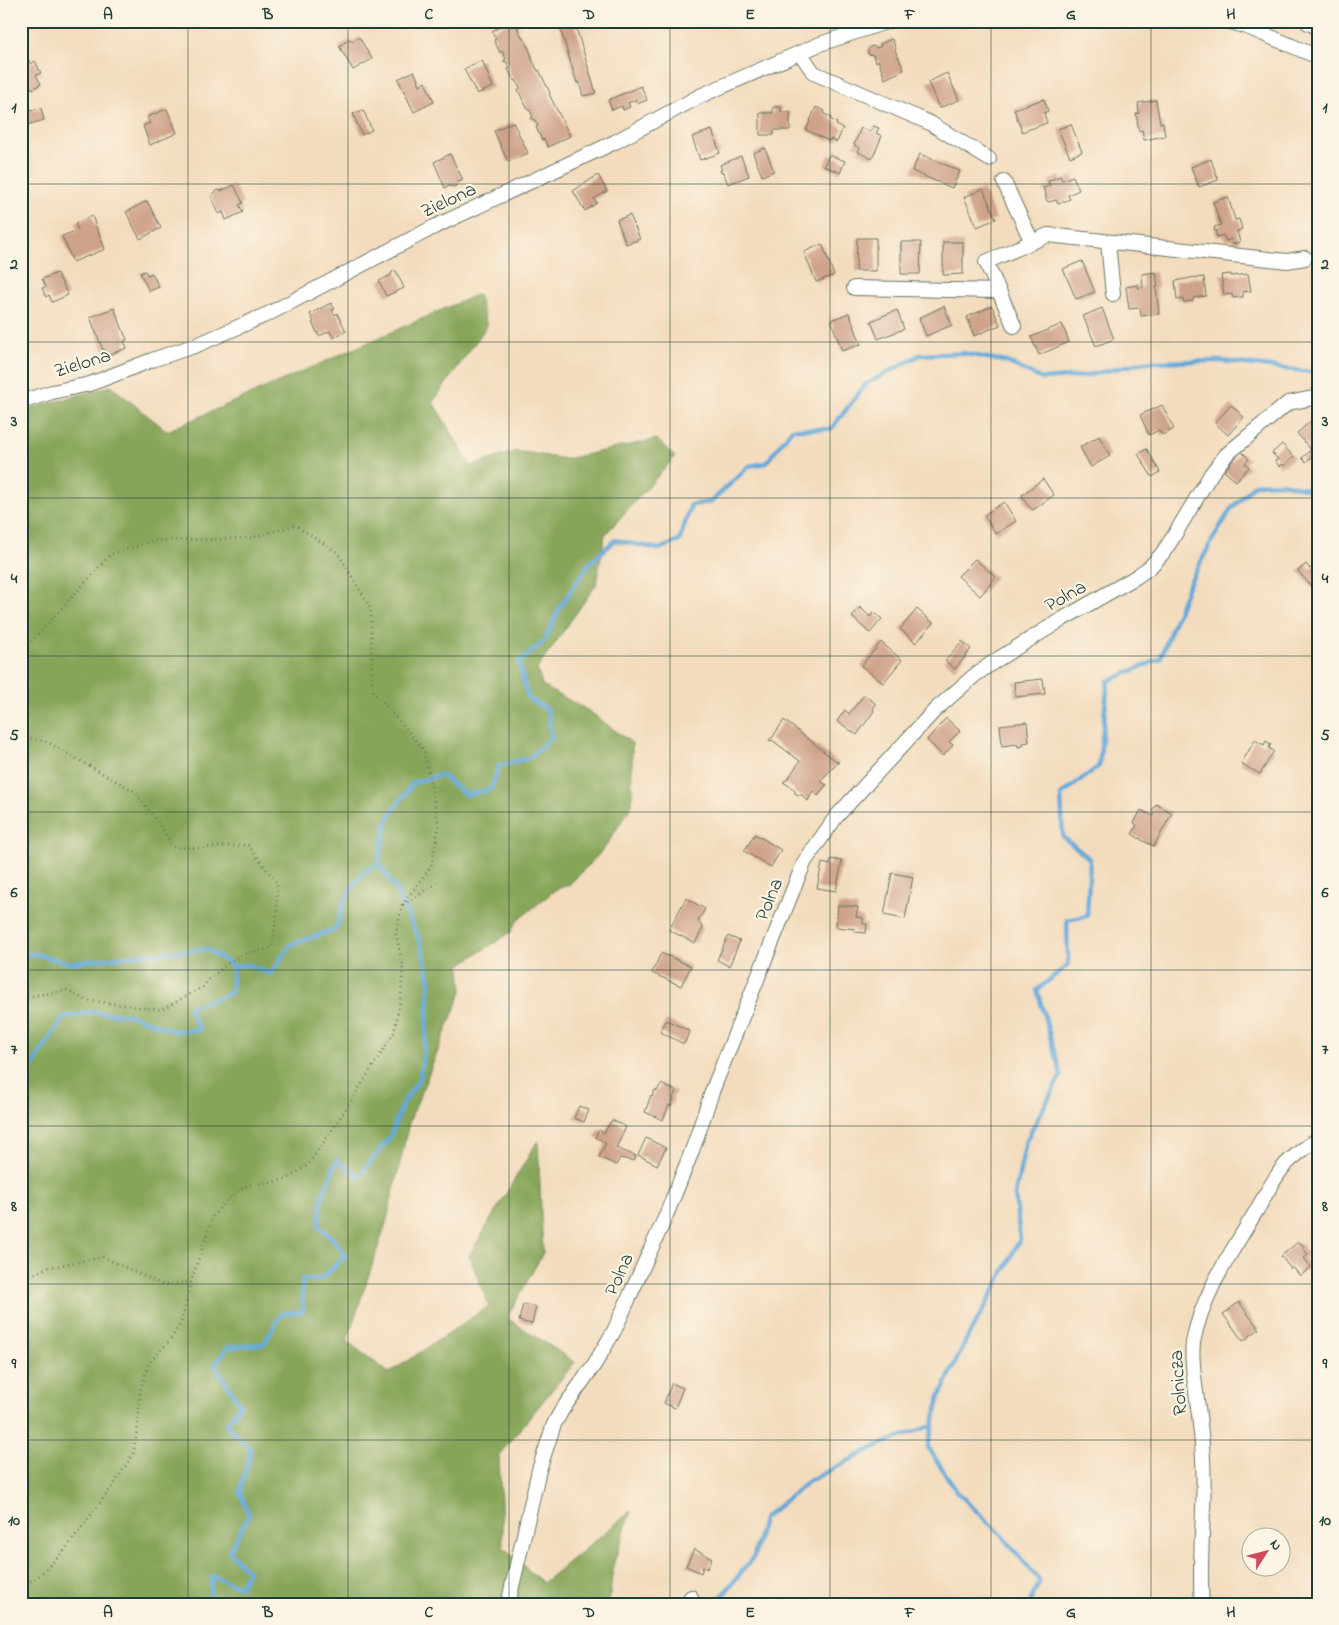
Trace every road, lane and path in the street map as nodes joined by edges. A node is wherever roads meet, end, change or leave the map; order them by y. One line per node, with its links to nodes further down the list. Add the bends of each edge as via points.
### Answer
1 (889, 21): 5 (street, Zielona)
2 (1228, 21): 6 (street)
3 (1309, 21): 4 (main road)
4 (1318, 25)
5 (800, 53): 7 (street, via 814,73 930,123); 17 (street, Zielona, via 700,96 615,142 434,227 270,313 197,345 90,384)
6 (1318, 58)
7 (989, 158)
8 (1004, 182): 9 (street)
9 (1032, 242): 10 (street, via 1048,235); 13 (street, via 986,262)
10 (1108, 242): 11 (street, via 1287,261); 14 (street)
11 (1305, 258)
12 (854, 288): 13 (street)
13 (999, 291): 15 (street)
14 (1113, 294)
15 (1014, 326)
16 (1318, 397): 27 (street, Polna, via 1288,403 1226,455 1162,554 1150,567 995,661 952,695 847,805 815,846 800,873 713,1089 681,1179 631,1295 602,1353 554,1424 539,1470)
17 (21, 402)
18 (21, 653): 21 (path, via 111,554 152,541 251,538 295,525 331,548 338,553 371,609 372,690 424,750 439,826 431,867)
19 (21, 736): 22 (path, via 47,742 134,792 173,847 248,845 277,883 277,913 272,948 239,955 203,987 161,1010 85,1000 67,990)
20 (440, 881): 21 (path)
21 (402, 905): 25 (path, via 396,934 403,966 394,1033 308,1165 287,1179 247,1185 212,1216)
22 (21, 998)
23 (1318, 1139): 28 (street, Rolnicza, via 1284,1166 1215,1282 1203,1306 1193,1344 1204,1460)
24 (21, 1280): 25 (path, via 46,1268 103,1257 163,1285)
25 (191, 1282): 26 (path, via 181,1323 149,1363 140,1390 133,1454 63,1552)
26 (21, 1588)
27 (508, 1604)
28 (1202, 1604)

